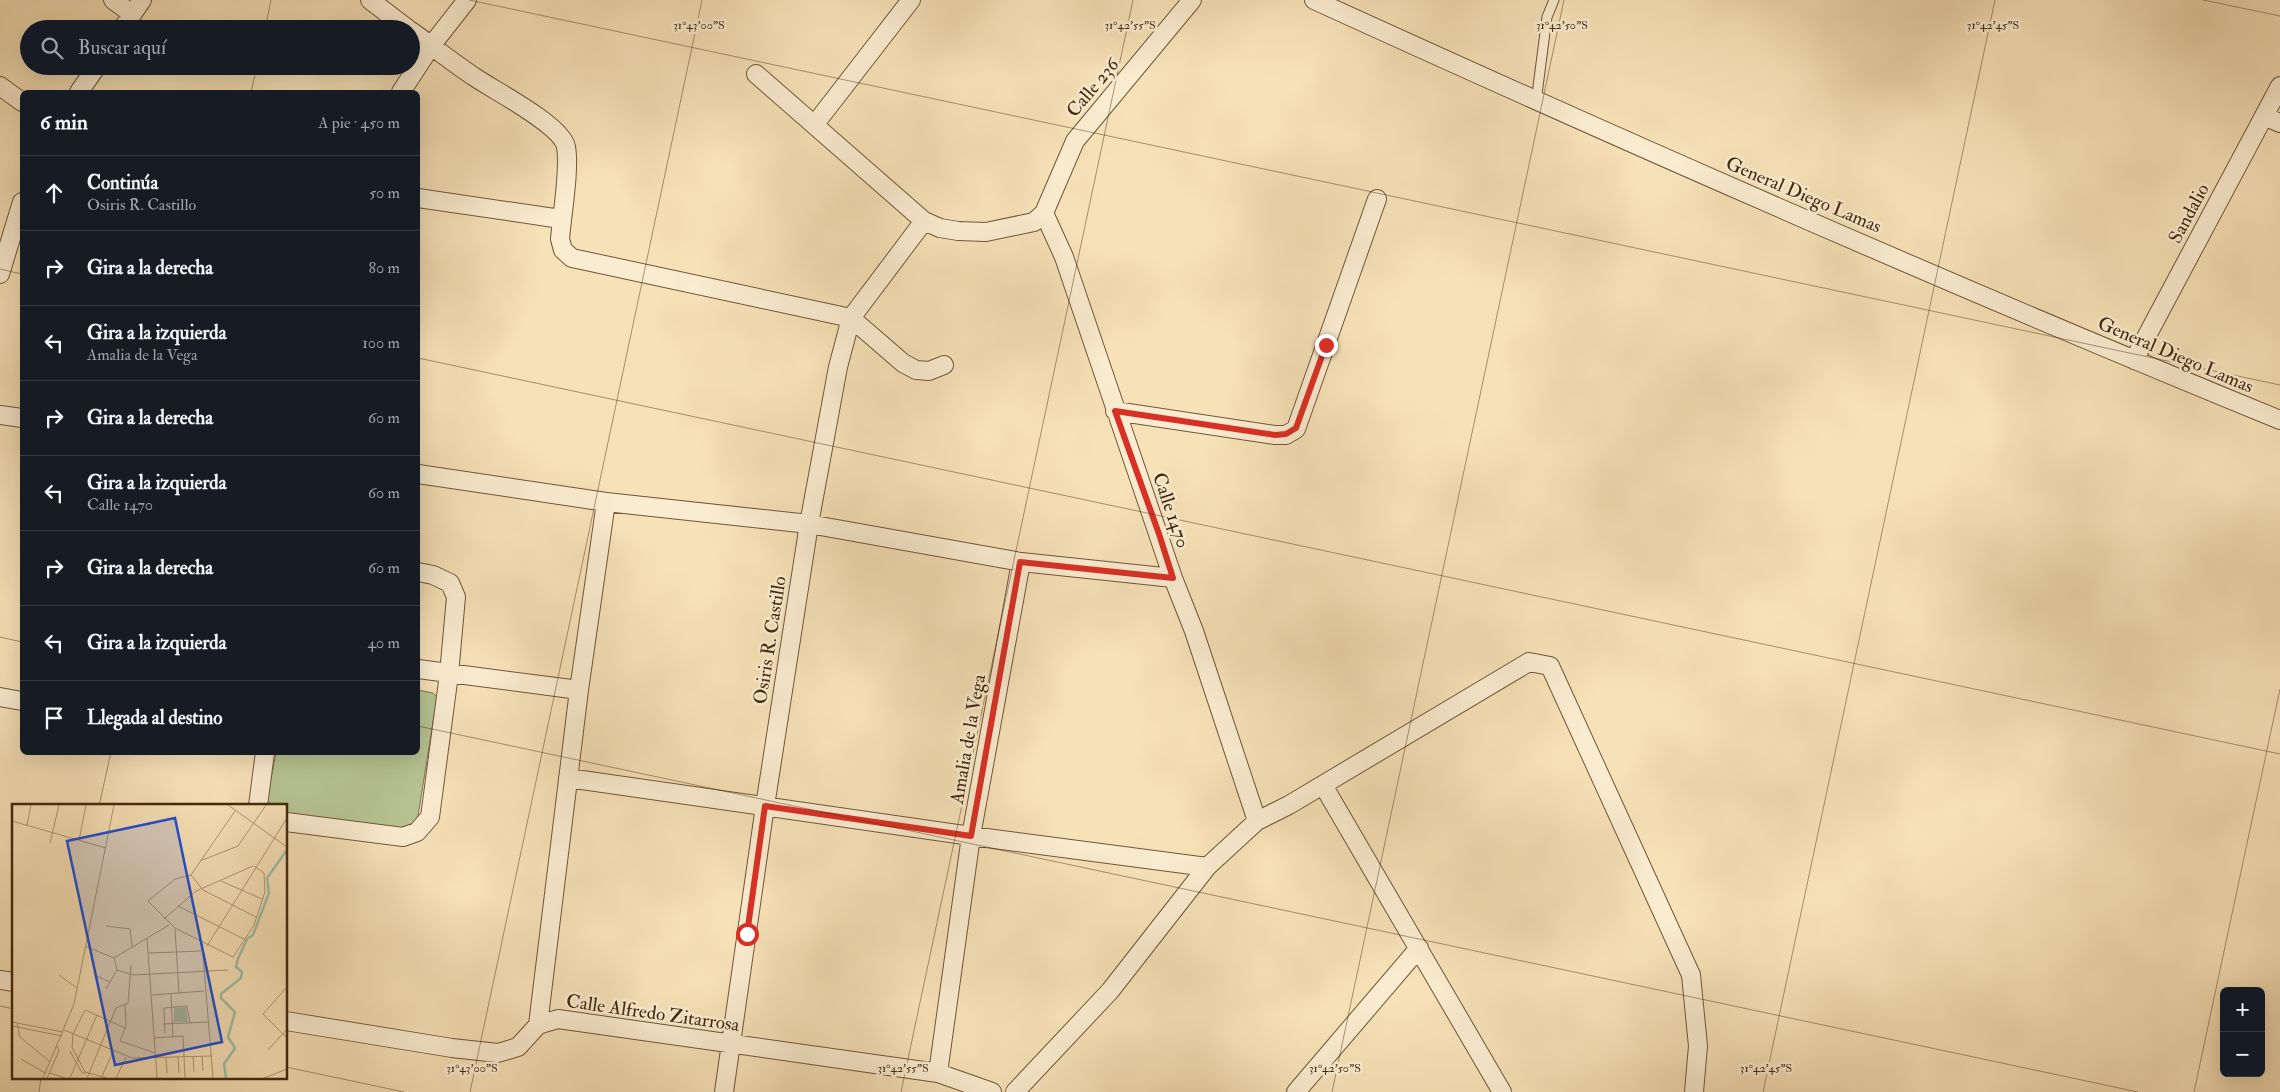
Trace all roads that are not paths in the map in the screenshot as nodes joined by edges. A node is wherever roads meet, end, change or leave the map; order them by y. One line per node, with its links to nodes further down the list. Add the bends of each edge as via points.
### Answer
1 (113, 0): 8 (street)
2 (370, 0): 10 (street)
3 (466, 0): 12 (street)
4 (912, 0): 24 (street)
5 (1192, 0): 28 (street, Calle 236, via 1075,141)
6 (1314, 0): 22 (street, General Diego Lamas)
7 (1554, 0): 22 (lane, via 1547,17)
8 (137, 7): 9 (street)
9 (128, 20)
10 (397, 20)
11 (420, 38): 12 (street)
12 (431, 46): 13 (street); 29 (street, via 556,131 566,145 567,159)
13 (420, 63)
14 (756, 74): 24 (street)
15 (91, 75): 19 (street)
16 (412, 75): 20 (street)
17 (0, 86): 21 (street)
18 (2280, 86): 23 (street, Sandalio)
19 (80, 90)
20 (402, 90)
21 (20, 101)
22 (1536, 102): 33 (street, General Diego Lamas)
23 (2272, 120): 33 (street, Sandalio)
24 (815, 124): 30 (street)
25 (420, 198): 29 (street)
26 (1377, 199): 35 (street, via 1296,428 1286,434 1275,435)
27 (20, 209): 31 (street)
28 (1044, 213): 30 (street, via 1034,222 986,232 940,228); 35 (street, Calle 1470, via 1064,257)
29 (562, 219): 32 (street, via 560,239 563,250 572,258)
30 (924, 221): 32 (street, Osiris R. Castillo)
31 (0, 274)
32 (851, 318): 34 (street, via 903,363 916,370 929,371); 41 (street, Osiris R. Castillo, via 838,367)
33 (2134, 360): 38 (street, General Diego Lamas)
34 (944, 366)
35 (1115, 411): 44 (street, Calle 1470)
36 (0, 415): 37 (street)
37 (20, 418)
38 (2280, 420)
39 (420, 474): 40 (street)
40 (606, 502): 41 (street); 47 (street)
41 (809, 524): 42 (street); 54 (street, Osiris R. Castillo)
42 (1020, 562): 44 (street); 57 (street, Amalia de la Vega)
43 (420, 572): 46 (street, via 433,574 450,583 456,597)
44 (1173, 578): 55 (street, Calle 1470, via 1194,631)
45 (420, 669): 46 (street)
46 (449, 674): 47 (street); 56 (street, via 430,817 417,832 403,837 382,836)
47 (579, 690): 51 (street)
48 (0, 697): 49 (street)
49 (20, 701)
50 (265, 755): 53 (street)
51 (568, 778): 54 (street); 61 (street)
52 (1323, 785): 55 (street); 59 (street); 69 (street, via 1529,662 1550,666 1691,975 1698,1046)
53 (258, 804)
54 (765, 806): 57 (street); 62 (street, Osiris R. Castillo)
55 (1257, 821): 58 (street)
56 (288, 822)
57 (971, 836): 58 (street); 63 (street, Amalia de la Vega)
58 (1207, 867): 66 (street, via 1110,991)
59 (1419, 948): 67 (street); 68 (street)
60 (288, 1021): 61 (street, via 498,1053 518,1047)
61 (538, 1024): 62 (street, Calle Alfredo Zitarrosa, via 558,1020)
62 (731, 1045): 63 (street, Calle Alfredo Zitarrosa); 64 (street, Osiris R. Castillo)
63 (938, 1073): 65 (street, Calle Alfredo Zitarrosa)
64 (724, 1092)
65 (992, 1092)
66 (1015, 1092)
67 (1296, 1092)
68 (1502, 1092)
69 (1694, 1092)

